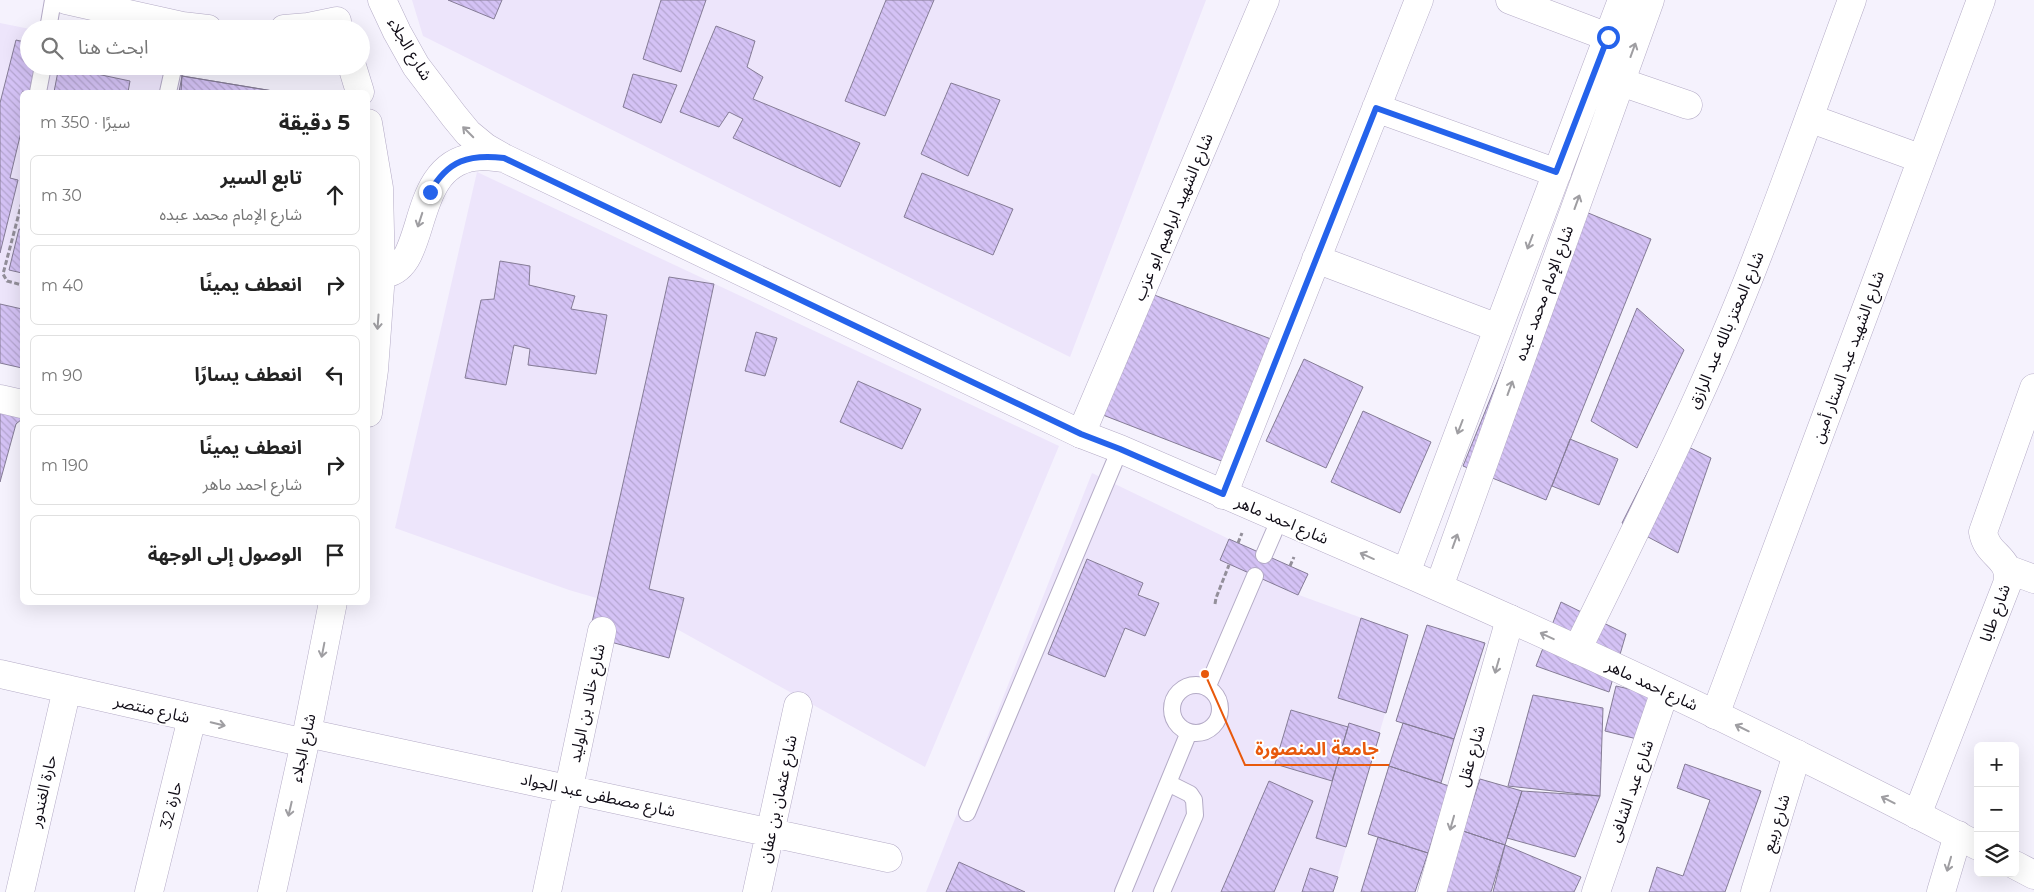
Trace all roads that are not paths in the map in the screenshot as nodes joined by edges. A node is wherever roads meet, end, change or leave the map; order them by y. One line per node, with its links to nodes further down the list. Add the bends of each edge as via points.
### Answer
1 (53, 0): 12 (lane)
2 (66, 0): 11 (street)
3 (382, 0): 22 (street, شارع الجلاء, via 412,58)
4 (1265, 0): 37 (street, شارع الشهيد ابراهيم ابو عزب)
5 (1419, 0): 24 (street)
6 (1510, 0): 14 (street)
7 (1622, 0): 14 (street, شارع الإمام محمد عبده)
8 (1650, 0): 18 (street, شارع الإمام محمد عبده, one-way to 8)
9 (1852, 0): 25 (street, شارع المعتز بالله عبد الرازق)
10 (1981, 0): 28 (street, شارع الشهيد عبد الستار أمين)
11 (103, 4): 13 (street)
12 (50, 20)
13 (162, 20)
14 (1608, 37): 29 (street, شارع الإمام محمد عبده)
15 (41, 75): 19 (lane)
16 (172, 75): 20 (lane)
17 (355, 75): 21 (street)
18 (1621, 82): 23 (street); 46 (street, شارع الإمام محمد عبده, one-way to 18)
19 (38, 90)
20 (168, 90)
21 (359, 90)
22 (440, 97): 27 (street, شارع احمد ماهر, one-way to 22, via 468,133)
23 (1688, 105)
24 (1376, 108): 29 (street); 30 (street)
25 (1809, 118): 28 (street); 50 (street, شارع المعتز بالله عبد الرازق, via 1759,253 1706,379)
26 (370, 135): 31 (street, via 379,188)
27 (504, 158): 31 (street, شارع احمد ماهر, one-way to 31, via 472,157 445,170 430,192 406,260 397,270); 37 (street, شارع احمد ماهر)
28 (1922, 160): 56 (street, شارع الشهيد عبد الستار أمين)
29 (1556, 172): 32 (street, شارع الإمام محمد عبده, one-way to 32)
30 (1316, 259): 32 (street); 39 (street)
31 (381, 274): 35 (street, one-way to 35)
32 (1498, 328): 43 (street, شارع الإمام محمد عبده, one-way to 43)
33 (2034, 388): 42 (street, شارع طابا, via 1984,525 1987,545)
34 (0, 399): 36 (street)
35 (370, 399)
36 (20, 404)
37 (1081, 434): 38 (street, شارع احمد ماهر)
38 (1120, 449): 39 (street, شارع احمد ماهر); 63 (lane)
39 (1223, 494): 40 (street, شارع احمد ماهر)
40 (1280, 518): 41 (lane); 43 (street, شارع احمد ماهر, one-way to 40)
41 (1264, 555)
42 (2007, 569): 45 (street); 64 (street, شارع طابا, via 2007,584)
43 (1406, 573): 46 (street, شارع احمد ماهر)
44 (1255, 576): 52 (lane)
45 (2034, 579)
46 (1439, 587): 48 (street, شارع احمد ماهر)
47 (332, 605): 59 (street, شارع الجلاء, one-way to 59)
48 (1510, 619): 50 (street, شارع احمد ماهر, one-way to 48); 77 (street, شارع عقل, one-way to 77)
49 (602, 632): 62 (street, شارع خالد بن الوليد)
50 (1578, 650): 54 (street, شارع احمد ماهر)
51 (0, 674): 53 (street, شارع منتصر)
52 (1207, 688): 58 (lane, via 1219,703 1216,722 1208,729); 58 (lane, via 1188,686 1173,700 1174,719)
53 (67, 689): 57 (street, شارع منتصر); 70 (street, حارة الغندور)
54 (1665, 691): 56 (street, شارع احمد ماهر); 78 (street, شارع عبد الشافى)
55 (798, 706): 65 (street, شارع عثمان بن عفان)
56 (1715, 715): 60 (street, شارع احمد ماهر, one-way to 56)
57 (192, 718): 59 (street, شارع منتصر, one-way to 59); 71 (street, حارة 32)
58 (1189, 732): 61 (lane)
59 (306, 738): 62 (street, شارع مصطفى عبد الجواد); 72 (street, شارع الجلاء, one-way to 72)
60 (1797, 754): 64 (street, شارع احمد ماهر, one-way to 60); 79 (street, شارع ربيع)
61 (1168, 783): 75 (lane); 76 (lane, via 1190,794 1196,808)
62 (570, 789): 65 (street, شارع مصطفى عبد الجواد); 73 (street, شارع خالد بن الوليد)
63 (967, 813)
64 (1917, 815): 66 (street, شارع احمد ماهر)
65 (770, 832): 67 (street, شارع مصطفى عبد الجواد); 74 (street, شارع عثمان بن عفان)
66 (1968, 841): 80 (street, one-way to 80)
67 (888, 858)
68 (2019, 867): 69 (street)
69 (2034, 875)
70 (20, 892)
71 (149, 892)
72 (272, 892)
73 (547, 892)
74 (757, 892)
75 (1123, 892)
76 (1162, 892)
77 (1432, 892)
78 (1596, 892)
79 (1755, 892)
80 (1941, 892)

